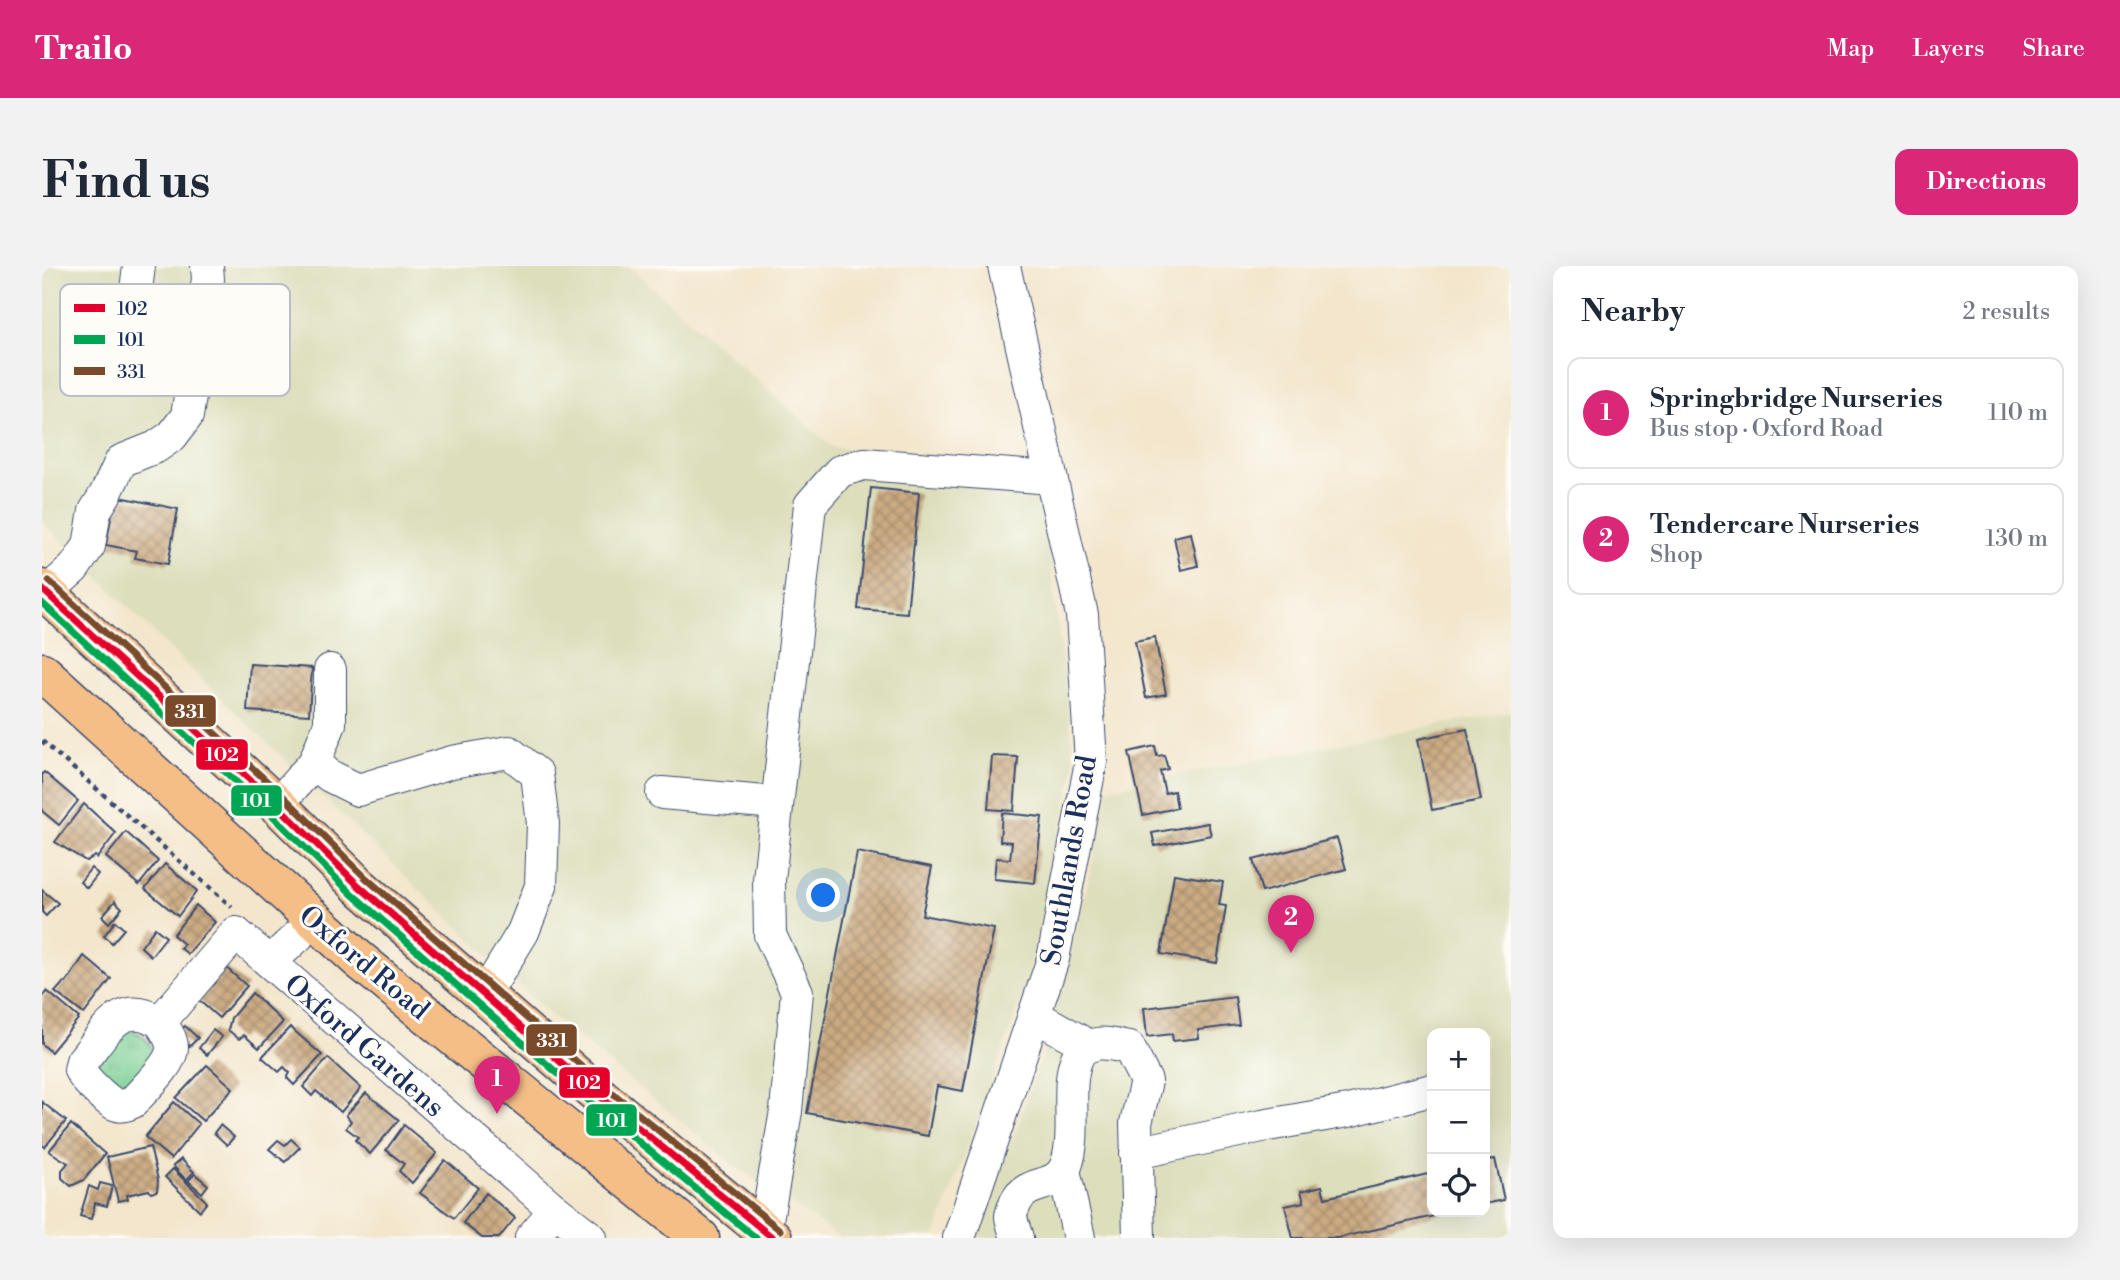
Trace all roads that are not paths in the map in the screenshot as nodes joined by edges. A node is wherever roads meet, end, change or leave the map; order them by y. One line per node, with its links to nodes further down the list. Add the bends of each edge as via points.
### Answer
1 (206, 266): 3 (street)
2 (1004, 266): 5 (street, Southlands Road)
3 (207, 284)
4 (190, 396): 6 (street, via 187,416 172,436 121,461 95,511 89,545 74,568)
5 (1051, 478): 11 (street, via 864,464 840,471 810,505); 16 (street, Southlands Road, via 1082,615 1091,762 1053,959)
6 (44, 591): 12 (highway, Oxford Road)
7 (330, 670): 9 (street, via 330,724)
8 (42, 672): 13 (highway, Oxford Road)
9 (314, 763): 12 (street); 15 (street, via 358,790 452,762 509,752 537,774 543,824 541,886 523,932)
10 (663, 793): 11 (street)
11 (777, 803): 25 (street, via 769,880 770,935 797,992)
12 (277, 805): 15 (highway, Oxford Road, via 359,886)
13 (314, 920): 14 (street); 28 (highway, Oxford Road)
14 (270, 962): 17 (street, Oxford Gardens, via 236,933); 24 (street, Oxford Gardens)
15 (484, 996): 25 (highway, Oxford Road)
16 (1034, 1015): 18 (street); 21 (street, Southlands Road)
17 (160, 1022)
18 (1089, 1046): 20 (street, via 1100,1043 1129,1048 1146,1082 1136,1123); 22 (street, via 1079,1052 1074,1067 1073,1121)
19 (1428, 1091): 20 (street)
20 (1136, 1153): 32 (street)
21 (985, 1162): 23 (street); 29 (street, Southlands Road)
22 (1064, 1171): 23 (street, via 1053,1181); 31 (street)
23 (1029, 1188): 30 (street, via 1020,1193 1011,1214)
24 (555, 1210): 26 (street); 27 (street, Oxford Gardens)
25 (769, 1235)
26 (531, 1238)
27 (591, 1238)
28 (700, 1238)
29 (959, 1238)
30 (1017, 1238)
31 (1079, 1238)
32 (1139, 1238)

